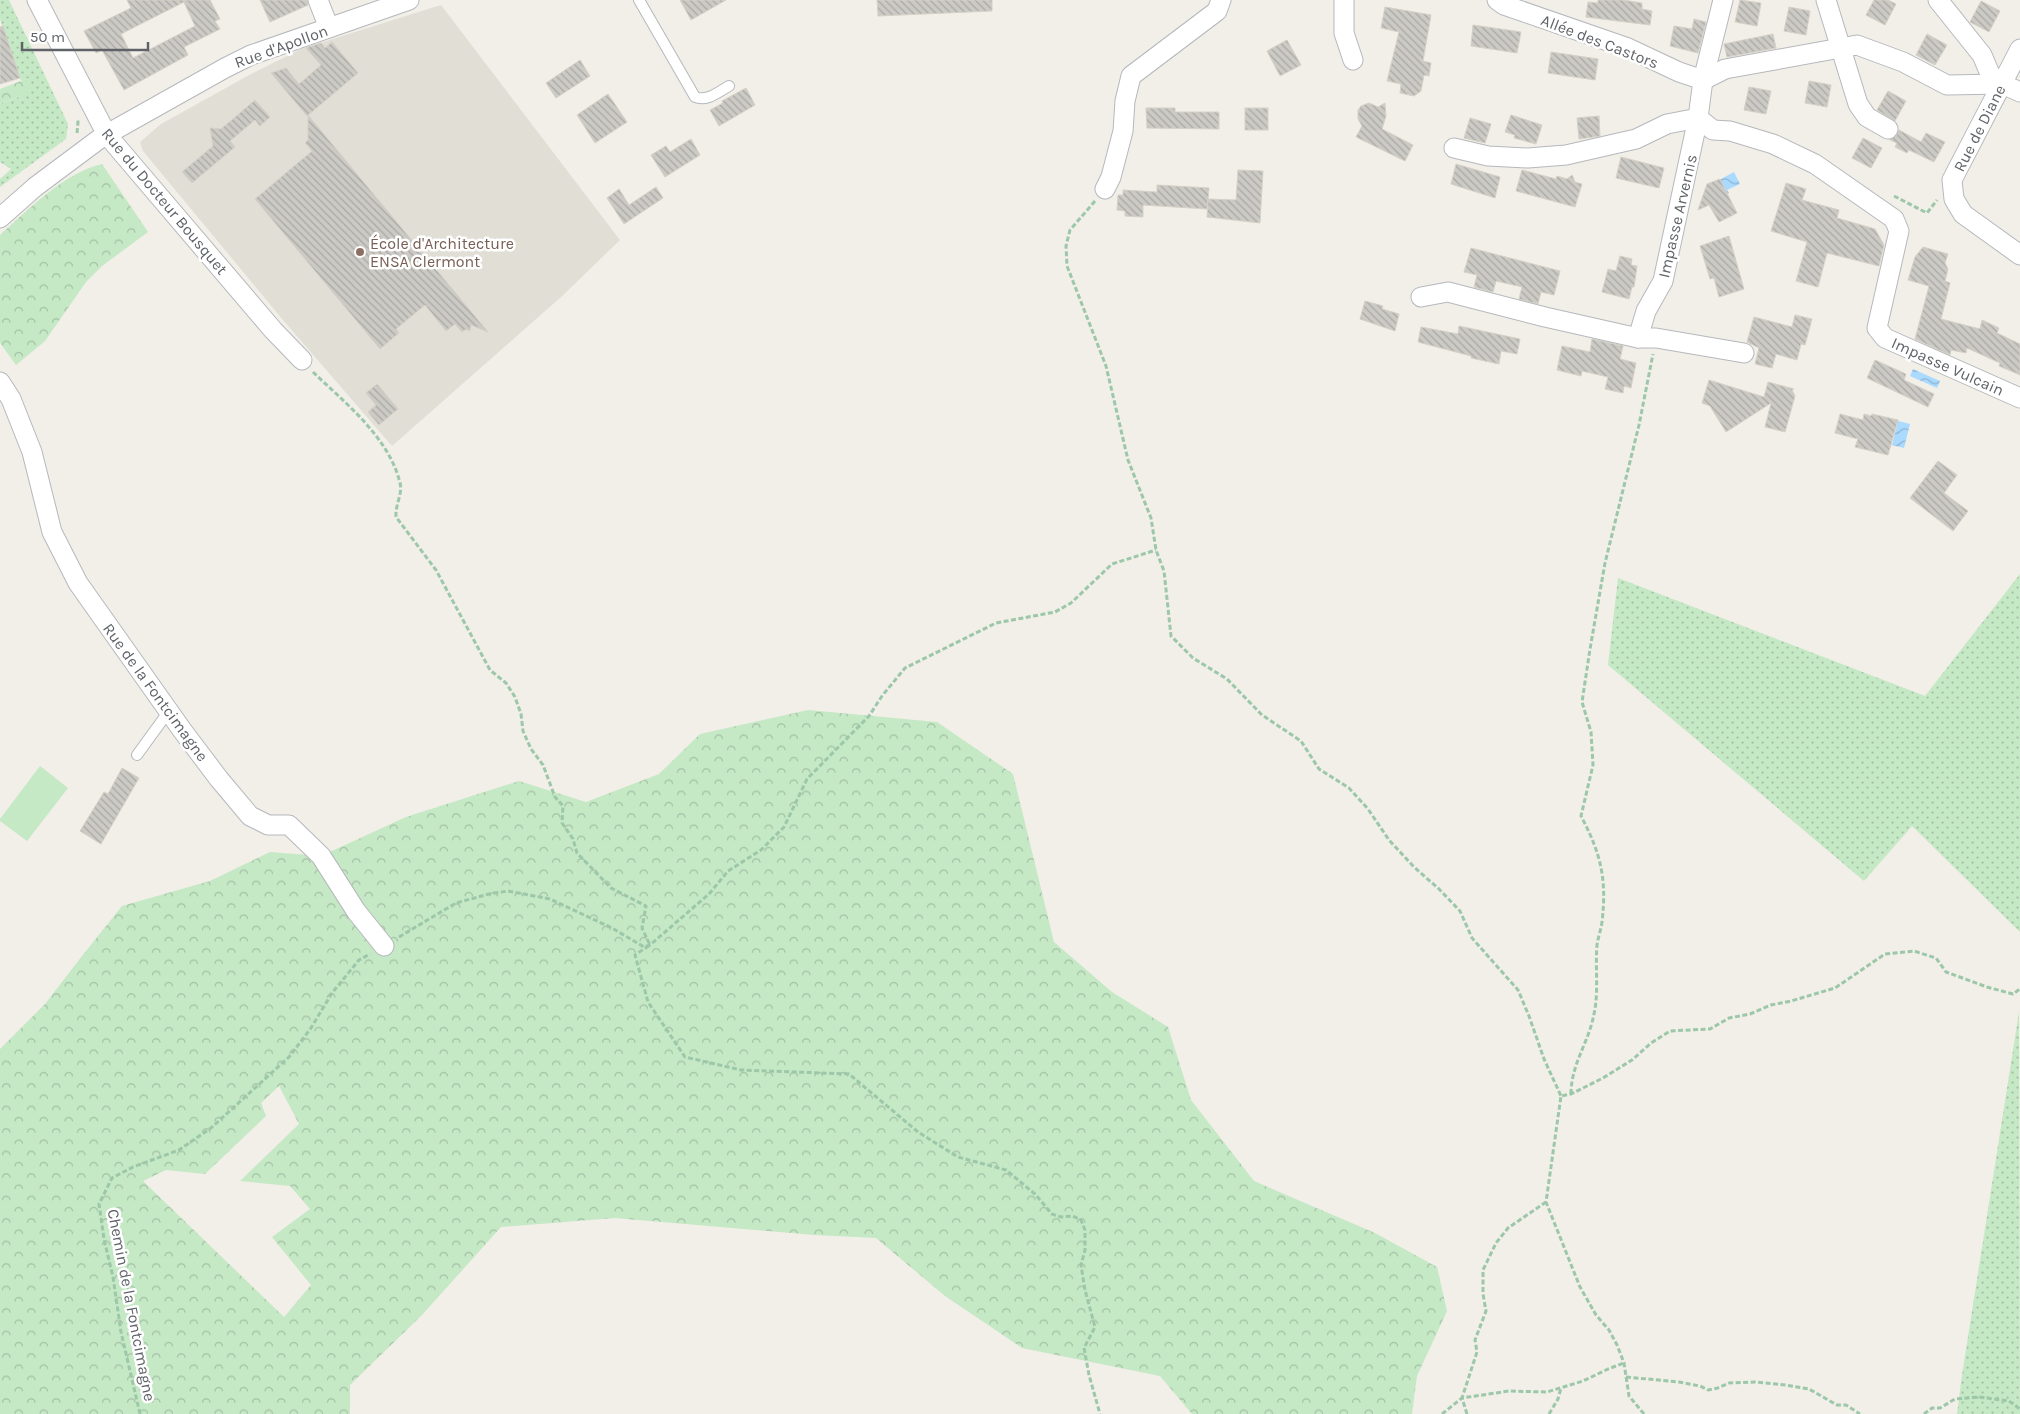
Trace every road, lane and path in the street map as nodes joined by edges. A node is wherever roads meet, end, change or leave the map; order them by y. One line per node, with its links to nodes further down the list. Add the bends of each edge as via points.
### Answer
1 (37, 0): 21 (street, Rue du Docteur Bousquet)
2 (318, 0): 11 (street)
3 (409, 0): 11 (street, Rue d'Apollon)
4 (639, 0): 17 (lane, via 695,97 707,99)
5 (1221, 0): 23 (street, via 1217,11 1131,76 1123,131)
6 (1344, 0): 14 (street, via 1344,32)
7 (1498, 0): 15 (street, Allée des Castors, via 1504,5 1628,48)
8 (1722, 0): 15 (street, Impasse Arvernis)
9 (1826, 0): 12 (street)
10 (1938, 0): 16 (street, via 1982,55 1990,74)
11 (329, 28): 21 (street, Rue d'Apollon, via 251,55)
12 (1839, 47): 15 (street, via 1725,69); 16 (street, via 1857,45 1870,49 1947,85); 20 (street, via 1862,112)
13 (2020, 49): 16 (street, Rue de Diane)
14 (1353, 60)
15 (1703, 80): 19 (street, Impasse Arvernis)
16 (2002, 84): 18 (street); 25 (street, Rue de Diane, via 1952,180 1954,199 1963,214)
17 (729, 86)
18 (2020, 92)
19 (1698, 118): 22 (street, via 1667,124 1636,139 1566,155 1528,158 1488,156); 27 (street, Impasse Arvernis, via 1663,281 1646,310); 31 (street, Impasse Vulcain, via 1713,130 1730,131 1774,144 1815,164 1894,219 1899,231 1877,328 1885,338)
20 (1888, 129)
21 (107, 135): 24 (street, Rue d'Apollon, via 35,187); 29 (street, Rue du Docteur Bousquet)
22 (1454, 148)
23 (1105, 189): 32 (path, via 1070,230 1066,246 1067,266 1106,366 1128,460 1151,518)
24 (0, 218)
25 (2020, 255)
26 (1421, 298): 27 (street, via 1448,292 1545,317)
27 (1647, 338): 28 (street); 38 (path, via 1639,426 1605,563 1582,702 1591,732 1593,765 1582,816 1603,868 1604,893 1597,943 1594,1014 1575,1064)
28 (1744, 353)
29 (302, 360): 35 (path, via 370,428 384,448 401,485 395,507 396,517 436,570 490,670 506,682 515,697 523,731 543,765 555,797 563,806 562,824 573,838 577,853 611,888 646,906 642,928)
30 (0, 382): 33 (street, Rue de la Fontcimagne, via 11,399 32,452 52,532 73,574)
31 (2020, 398)
32 (1156, 550): 35 (path, via 1112,564 1071,603 1055,612 996,623 905,668 869,716 807,779 784,827 761,850 728,871 709,894); 39 (path, via 1164,571 1171,636 1193,658 1227,679 1262,715 1301,742 1319,769 1349,788 1389,840 1460,911 1472,938 1518,990)
33 (169, 711): 34 (lane); 36 (street, Rue de la Fontcimagne, via 250,816 268,825 289,826 321,856 356,911)
34 (137, 755)
35 (650, 945): 36 (path, Chemin de la Fontcimagne, via 644,947 550,899 508,891 456,903); 47 (path, via 635,955 648,1002 685,1057 741,1070 849,1074 918,1132 958,1156 1006,1170 1035,1194 1052,1214 1081,1220 1085,1230 1081,1265 1095,1327 1084,1348)
36 (384, 946): 46 (path, Chemin de la Fontcimagne, via 359,960 289,1057 210,1128 179,1150 112,1178 99,1204 121,1332)
37 (2020, 989): 38 (path, via 2013,994 1968,981 1946,972 1936,958 1914,951 1884,954 1851,978 1822,992 1791,1002 1770,1004 1750,1014 1729,1018 1710,1029 1670,1031 1625,1065)
38 (1571, 1094): 39 (path)
39 (1561, 1096): 40 (path)
40 (1546, 1202): 41 (path, via 1580,1287 1610,1330); 44 (path, via 1508,1228 1482,1270 1486,1310 1475,1340 1477,1352)
41 (1624, 1363): 42 (path); 43 (path)
42 (1626, 1377): 51 (path, via 1629,1396); 52 (path, via 1679,1382 1708,1390 1729,1383 1785,1384 1809,1390)
43 (1561, 1388): 44 (path, via 1547,1392 1509,1391); 50 (path)
44 (1462, 1398): 48 (path); 49 (path)
45 (2020, 1409): 53 (path, via 2009,1401 1979,1397 1955,1400)
46 (140, 1414)
47 (1100, 1414)
48 (1442, 1414)
49 (1467, 1414)
50 (1549, 1414)
51 (1644, 1414)
52 (1860, 1414)
53 (1924, 1414)

